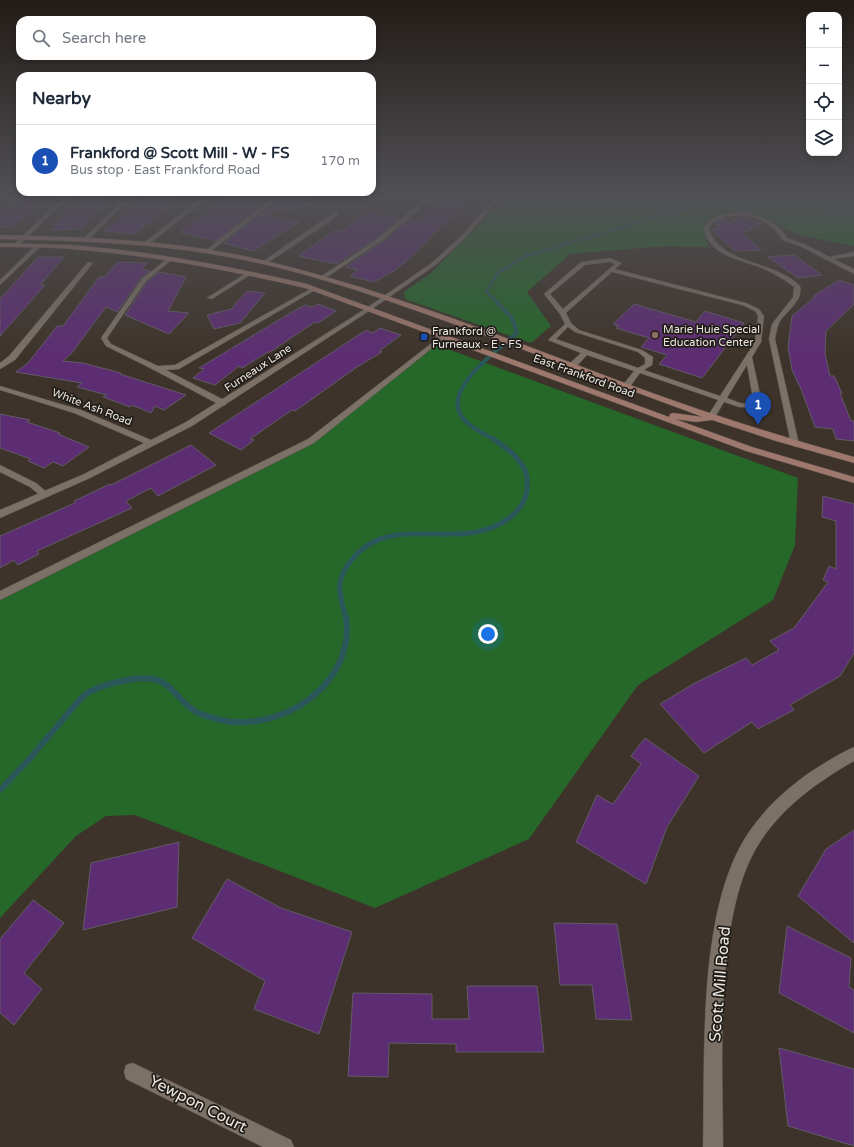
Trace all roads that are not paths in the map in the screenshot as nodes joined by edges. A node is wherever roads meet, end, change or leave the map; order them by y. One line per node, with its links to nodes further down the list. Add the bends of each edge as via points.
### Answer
1 (33, 251): 21 (lane)
2 (106, 251): 11 (main road, East Frankford Road)
3 (193, 251): 10 (main road, East Frankford Road)
4 (213, 251): 10 (lane)
5 (283, 251): 16 (street)
6 (364, 251): 20 (lane)
7 (448, 251): 24 (street, Furneaux Lane, via 435,263)
8 (723, 251): 42 (lane, via 774,271 797,286 796,296 775,324 772,339)
9 (813, 251): 13 (street)
10 (210, 253): 11 (main road, via 195,255 154,251); 16 (main road, East Frankford Road)
11 (134, 254): 14 (main road, East Frankford Road)
12 (854, 254): 13 (lane)
13 (827, 258): 18 (street)
14 (170, 259): 19 (main road, East Frankford Road); 33 (lane, via 144,280 104,338 108,344)
15 (90, 263): 32 (street, via 12,358)
16 (264, 263): 20 (main road, East Frankford Road)
17 (611, 270): 26 (lane); 26 (lane, via 619,263 610,260 583,263 547,294); 30 (lane, via 744,304 757,310 761,316 758,342)
18 (854, 272)
19 (250, 273): 22 (main road, East Frankford Road); 23 (street)
20 (322, 278): 24 (main road, East Frankford Road)
21 (0, 283)
22 (314, 289): 25 (main road, East Frankford Road); 33 (lane, via 176,367)
23 (210, 298)
24 (384, 298): 25 (street, Furneaux Lane); 31 (main road, East Frankford Road)
25 (370, 308): 28 (main road, East Frankford Road); 38 (street, Furneaux Lane)
26 (563, 313): 27 (lane)
27 (568, 324): 29 (lane, via 551,340); 34 (lane, via 577,330 640,351 649,357 648,365)
28 (443, 337): 39 (main road, East Frankford Road); 48 (lane, via 310,441)
29 (586, 352): 31 (lane); 34 (lane)
30 (749, 358): 37 (lane); 37 (lane, via 757,399 752,406 739,405)
31 (572, 366): 35 (main road, East Frankford Road)
32 (0, 367)
33 (157, 368): 38 (lane)
34 (639, 370): 35 (lane); 37 (lane)
35 (626, 386): 40 (main road, East Frankford Road)
36 (0, 388): 41 (street, White Ash Road, via 83,412)
37 (723, 399): 40 (lane)
38 (223, 403): 41 (street, Furneaux Lane)
39 (633, 406): 40 (main road, via 692,419 706,420); 45 (main road, East Frankford Road, via 749,450)
40 (711, 417): 42 (main road, East Frankford Road)
41 (152, 444): 46 (street, Furneaux Lane)
42 (795, 444): 43 (main road, East Frankford Road)
43 (854, 460)
44 (0, 468): 46 (lane, via 33,485)
45 (854, 480)
46 (44, 494): 47 (street, Furneaux Lane)
47 (0, 514)
48 (0, 596)
49 (854, 754): 52 (street, Scott Mill Road, via 792,794 767,819 746,849 730,891 720,947 714,1004)
50 (133, 1072): 51 (street, Yewpon Court)
51 (284, 1147)
52 (713, 1147)

